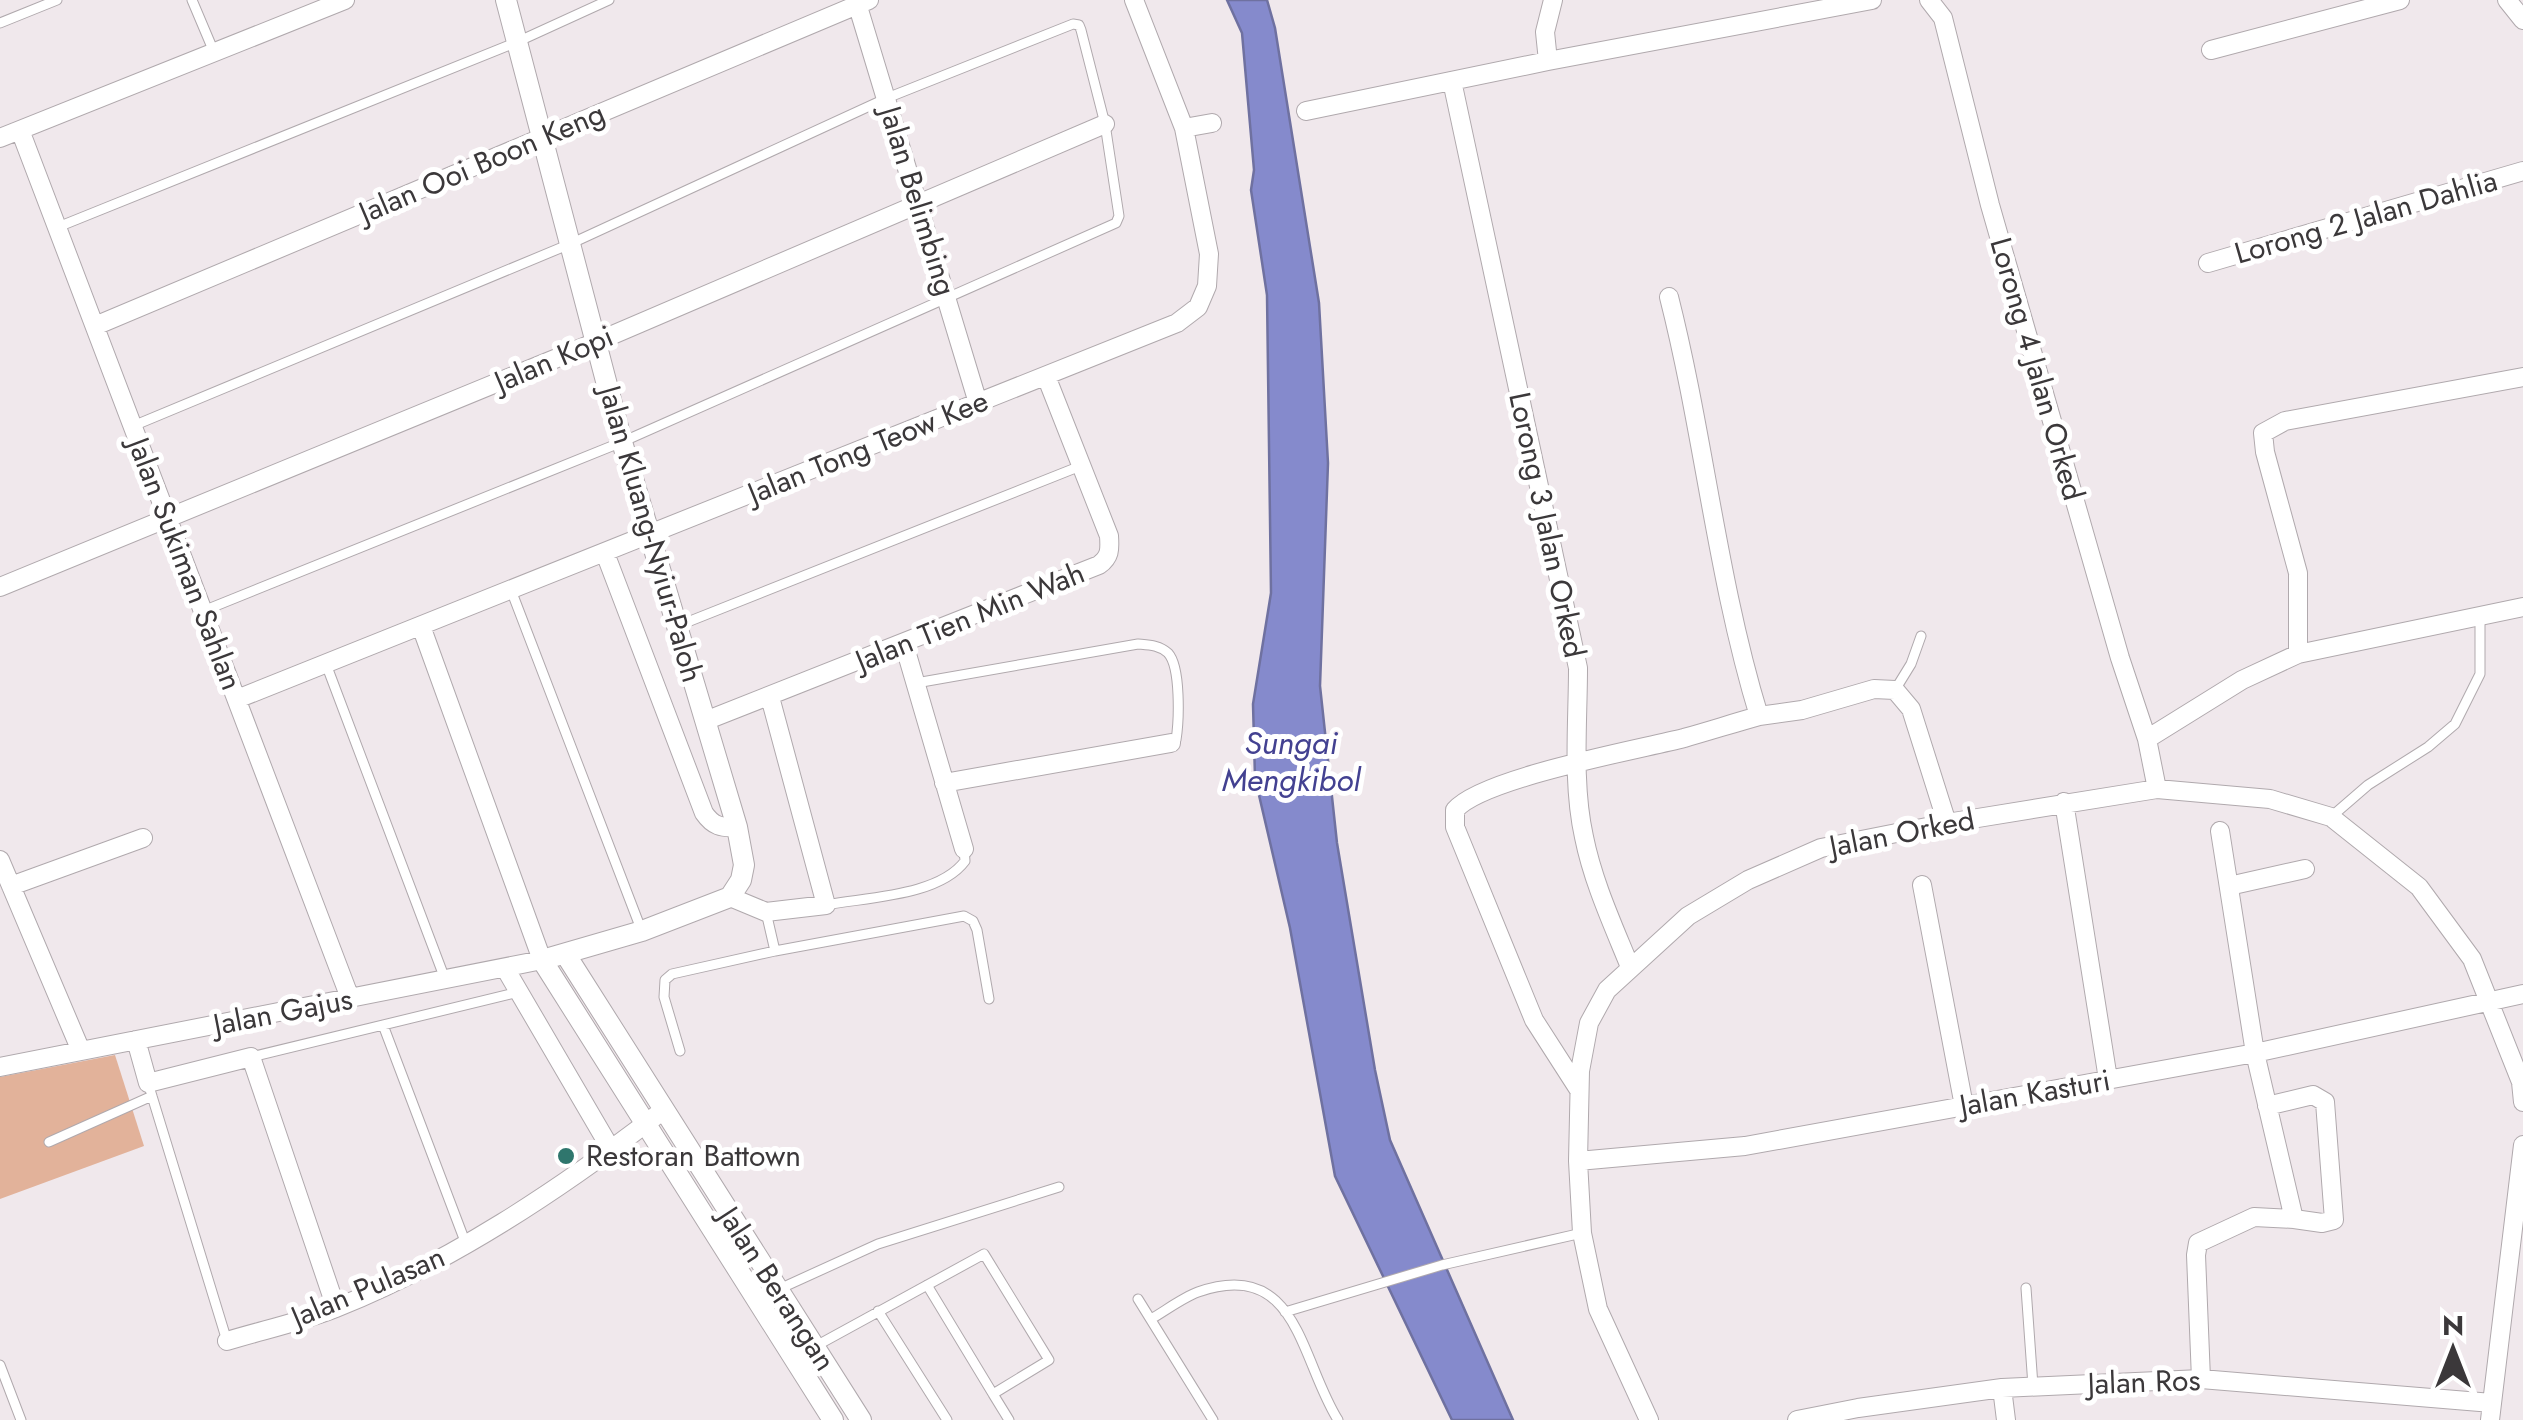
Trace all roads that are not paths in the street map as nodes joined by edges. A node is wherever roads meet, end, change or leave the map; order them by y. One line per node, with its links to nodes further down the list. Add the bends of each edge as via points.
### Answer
1 (57, 0): 15 (lane)
2 (192, 0): 18 (lane)
3 (345, 0): 18 (street)
4 (506, 0): 16 (street, Jalan Kluang-Nyiur-Paloh)
5 (608, 0): 16 (lane)
6 (1134, 0): 25 (street, Jalan Tong Teow Kee)
7 (1553, 0): 19 (street, via 1545,32)
8 (1872, 0): 13 (street)
9 (1929, 0): 64 (street, Lorong 4 Jalan Orked, via 1942,18 1990,205)
10 (2400, 0): 17 (street)
11 (2507, 0): 14 (street)
12 (861, 2): 21 (street, Jalan Belimbing); 28 (street, Jalan Ooi Boon Keng)
13 (1825, 4): 19 (street)
14 (2523, 20)
15 (0, 23)
16 (517, 42): 28 (street, Jalan Kluang-Nyiur-Paloh); 31 (lane)
17 (2211, 50)
18 (214, 52): 26 (street)
19 (1548, 60): 20 (street)
20 (1452, 81): 22 (street); 66 (street, Lorong 3 Jalan Orked, via 1578,668)
21 (887, 98): 24 (lane, via 1072,24 1081,30); 30 (street, Jalan Belimbing); 32 (lane)
22 (1306, 110)
23 (1212, 123): 25 (street)
24 (1105, 124): 30 (street, Jalan Kopi); 34 (lane, via 1116,223)
25 (1184, 128): 38 (street, Jalan Tong Teow Kee, via 1210,268 1198,306 1177,323)
26 (20, 130): 27 (street); 31 (street, Jalan Sukiman Sahlan)
27 (0, 138)
28 (541, 138): 32 (street, Jalan Kluang-Nyiur-Paloh); 36 (street, Jalan Ooi Boon Keng)
29 (2523, 171): 33 (street, Lorong 2 Jalan Dahlia)
30 (918, 202): 34 (street, Jalan Belimbing); 37 (street, Jalan Kopi)
31 (58, 227): 36 (street, Jalan Sukiman Sahlan)
32 (570, 244): 37 (street, Jalan Kluang-Nyiur-Paloh); 41 (lane)
33 (2208, 264)
34 (946, 297): 40 (street, Jalan Belimbing); 42 (lane)
35 (1669, 297): 62 (street)
36 (95, 326): 41 (street, Jalan Sukiman Sahlan)
37 (596, 342): 42 (street, Jalan Kluang-Nyiur-Paloh); 44 (street, Jalan Kopi)
38 (1046, 376): 40 (street, Jalan Tong Teow Kee); 43 (street, Jalan Tien Min Wah)
39 (2523, 377): 56 (street, via 2285,421 2263,434 2298,573)
40 (978, 404): 45 (street, Jalan Tong Teow Kee)
41 (133, 426): 44 (street, Jalan Sukiman Sahlan)
42 (622, 442): 45 (street, Jalan Kluang-Nyiur-Paloh); 50 (lane)
43 (1083, 465): 53 (lane); 55 (street, Jalan Tien Min Wah, via 1108,536 1107,559)
44 (168, 518): 47 (street, Jalan Kopi); 50 (street, Jalan Sukiman Sahlan)
45 (650, 536): 46 (street, Jalan Tong Teow Kee); 53 (street, Jalan Kluang-Nyiur-Paloh)
46 (605, 553): 48 (street, Jalan Tong Teow Kee); 72 (street, via 704,813 722,828)
47 (0, 586)
48 (511, 590): 52 (street, Jalan Tong Teow Kee); 84 (lane)
49 (2523, 607): 51 (street)
50 (203, 611): 61 (street, Jalan Sukiman Sahlan)
51 (2480, 616): 56 (street); 70 (lane, via 2480,674 2455,724)
52 (422, 626): 57 (street, Jalan Tong Teow Kee); 87 (street)
53 (677, 626): 63 (street, Jalan Kluang-Nyiur-Paloh)
54 (1921, 636): 59 (lane)
55 (904, 644): 58 (street); 60 (street, Jalan Tien Min Wah)
56 (2298, 654): 64 (street)
57 (326, 664): 61 (street, Jalan Tong Teow Kee); 90 (lane)
58 (915, 683): 65 (lane, via 1138,644 1159,647 1175,667 1178,725); 67 (street)
59 (1895, 690): 62 (street); 71 (street, via 1910,709)
60 (770, 698): 63 (street, Jalan Tien Min Wah); 82 (street)
61 (237, 699): 93 (street, Jalan Sukiman Sahlan)
62 (1759, 716): 66 (street)
63 (706, 721): 72 (street, Jalan Kluang-Nyiur-Paloh)
64 (2148, 739): 68 (street, Lorong 4 Jalan Orked)
65 (1171, 743): 67 (street)
66 (1578, 762): 88 (street, Lorong 3 Jalan Orked, via 1583,834); 105 (street, via 1461,803 1455,827 1534,1020)
67 (944, 783): 75 (street)
68 (2157, 788): 69 (street, Jalan Orked); 70 (street, Jalan Orked, via 2270,799)
69 (2064, 802): 71 (street, Jalan Orked); 103 (street)
70 (2332, 817): 95 (street, Jalan Orked, via 2419,887 2472,959)
71 (1946, 823): 88 (street, Jalan Orked, via 1821,848 1748,880 1688,916)
72 (738, 827): 81 (street, Jalan Kluang-Nyiur-Paloh, via 744,865)
73 (2220, 830): 80 (street)
74 (143, 838): 79 (street)
75 (964, 849): 82 (lane, via 965,861 938,884)
76 (0, 860): 79 (street)
77 (2304, 869): 80 (street)
78 (1922, 885): 107 (street)
79 (11, 886): 98 (street)
80 (2229, 886): 100 (street)
81 (730, 898): 83 (street); 84 (street)
82 (826, 905): 83 (street)
83 (766, 912): 85 (lane)
84 (642, 931): 86 (street)
85 (775, 950): 94 (lane, via 964,916 973,920); 99 (lane, via 665,980)
86 (566, 954): 87 (street, Jalan Gajus); 109 (street, Jalan Berangan)
87 (542, 960): 89 (street, Jalan Gajus); 110 (street, Jalan Berangan)
88 (1630, 967): 105 (street, Jalan Orked, via 1607,990 1590,1023)
89 (505, 968): 90 (street, Jalan Gajus); 91 (street)
90 (446, 980): 93 (street, Jalan Gajus)
91 (519, 992): 96 (lane); 113 (street)
92 (2523, 994): 95 (street, Jalan Kasturi)
93 (350, 998): 97 (street, Jalan Gajus)
94 (989, 999)
95 (2488, 1000): 100 (street, Jalan Kasturi); 106 (street, Jalan Orked)
96 (383, 1025): 101 (lane); 118 (lane)
97 (136, 1040): 98 (street, Jalan Gajus); 104 (street, Jalan Pulasan)
98 (82, 1052): 102 (street, Jalan Gajus)
99 (680, 1052)
100 (2255, 1052): 103 (street, Jalan Kasturi); 108 (street)
101 (251, 1057): 104 (street); 124 (street)
102 (0, 1067)
103 (2108, 1079): 107 (street, Jalan Kasturi)
104 (150, 1090): 111 (lane); 128 (lane, Jalan Pulasan)
105 (1580, 1090): 114 (street, Jalan Orked)
106 (2523, 1102)
107 (1964, 1106): 114 (street, Jalan Kasturi, via 1745,1146)
108 (2268, 1106): 116 (street); 116 (street, via 2313,1095 2325,1102 2334,1220)
109 (664, 1110): 110 (street, Jalan Pulasan); 121 (street, Jalan Berangan)
110 (646, 1124): 113 (street, Jalan Pulasan); 123 (street, Jalan Berangan)
111 (49, 1142)
112 (2523, 1146): 136 (street)
113 (612, 1150): 118 (street, Jalan Pulasan)
114 (1578, 1161): 117 (street, Jalan Orked)
115 (1058, 1187): 121 (lane, via 878,1244)
116 (2294, 1219): 132 (street, via 2254,1218 2198,1244)
117 (1582, 1233): 126 (lane, via 1442,1264); 144 (street, Jalan Orked, via 1598,1309)
118 (466, 1244): 124 (street, Jalan Pulasan)
119 (927, 1285): 125 (lane); 135 (lane); 135 (lane, via 984,1254 1048,1360)
120 (2026, 1288): 133 (lane)
121 (778, 1290): 123 (lane); 129 (street, Jalan Berangan)
122 (1138, 1298): 127 (lane)
123 (756, 1299): 130 (street, Jalan Berangan)
124 (336, 1308): 128 (street, Jalan Pulasan)
125 (878, 1312): 129 (lane); 140 (lane)
126 (1285, 1312): 127 (lane, via 1275,1297 1249,1286 1223,1286 1196,1292); 143 (lane)
127 (1150, 1320): 142 (lane)
128 (227, 1342)
129 (814, 1347): 130 (lane); 139 (street, Jalan Berangan)
130 (794, 1358): 138 (street, Jalan Berangan)
131 (0, 1364): 137 (lane)
132 (2201, 1379): 133 (street, Jalan Ros); 136 (street, Jalan Ros)
133 (2034, 1386): 134 (street, Jalan Ros)
134 (2002, 1388): 145 (street, Jalan Ros); 146 (street)
135 (993, 1394): 141 (lane)
136 (2491, 1412)
137 (22, 1420)
138 (833, 1420)
139 (861, 1420)
140 (947, 1420)
141 (1009, 1420)
142 (1213, 1420)
143 (1338, 1420)
144 (1649, 1420)
145 (1798, 1420)
146 (2006, 1420)

